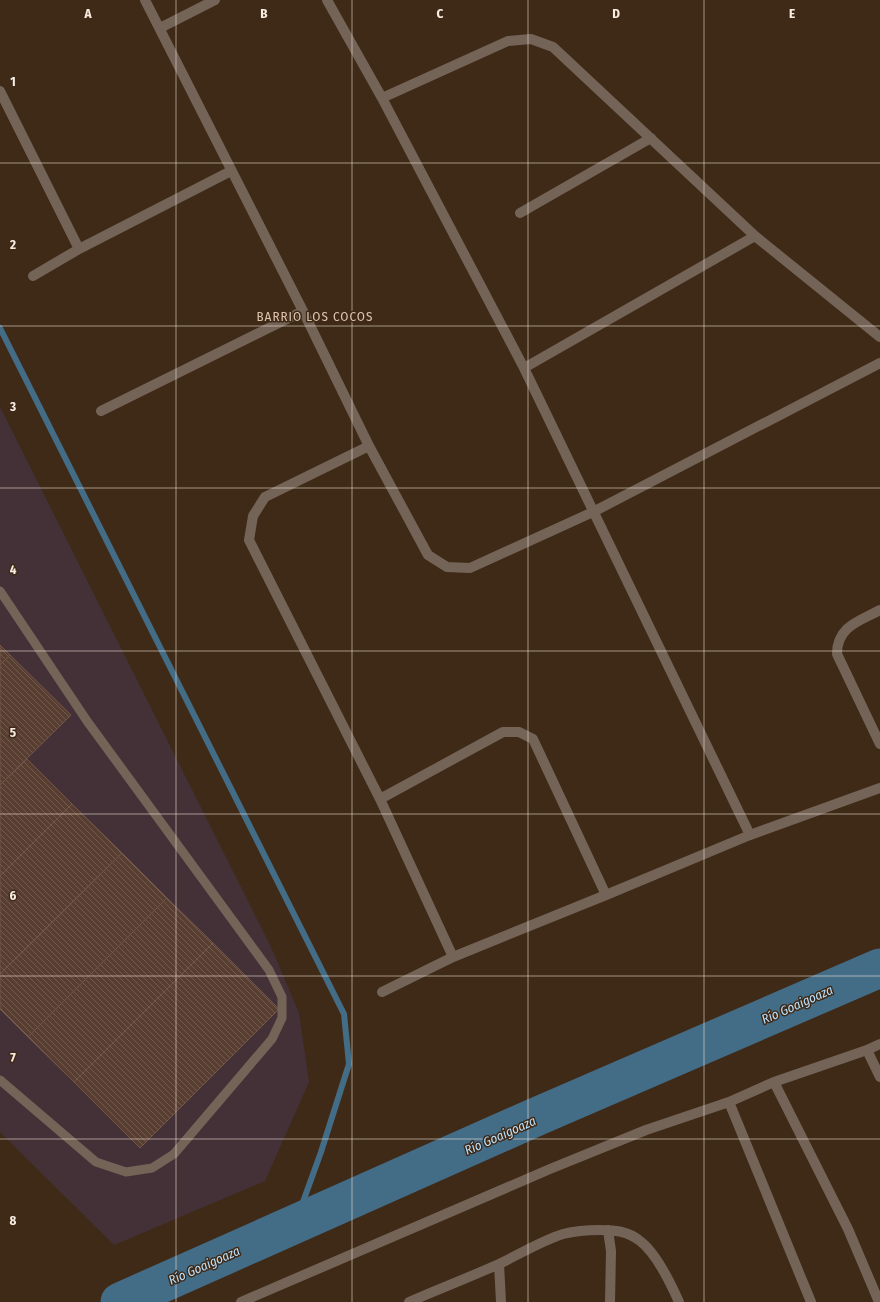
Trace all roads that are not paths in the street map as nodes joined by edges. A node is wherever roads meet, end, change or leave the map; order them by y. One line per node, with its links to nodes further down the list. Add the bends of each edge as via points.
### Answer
1 (145, 0): 4 (street)
2 (215, 0): 4 (street)
3 (327, 0): 6 (street)
4 (160, 28): 8 (street)
5 (0, 91): 11 (street)
6 (382, 98): 7 (street, via 508,41 531,39 553,47); 16 (street)
7 (651, 138): 9 (street); 10 (street)
8 (231, 171): 11 (street); 13 (street)
9 (520, 213)
10 (755, 236): 14 (street); 16 (street)
11 (79, 249): 12 (street)
12 (33, 276)
13 (303, 311): 17 (street); 18 (street)
14 (880, 337)
15 (880, 363): 19 (street)
16 (524, 368): 19 (street)
17 (101, 411)
18 (369, 446): 19 (street, via 428,555 447,567 470,568); 24 (street, via 265,497 253,516 249,540)
19 (593, 512): 25 (street)
20 (0, 591): 32 (lane, via 87,721 269,970 282,996 282,1018 272,1039 174,1154 152,1168 126,1172 96,1162)
21 (880, 610): 22 (street, via 846,629 837,647)
22 (880, 744)
23 (880, 788): 25 (street)
24 (380, 799): 26 (street, via 503,732 519,732 533,739); 27 (street)
25 (750, 834): 26 (street)
26 (606, 895): 27 (street)
27 (453, 957): 28 (street)
28 (382, 992)
29 (880, 1044): 30 (street)
30 (867, 1050): 31 (street); 33 (street)
31 (880, 1077)
32 (0, 1080)
33 (774, 1082): 34 (street); 43 (street, via 848,1228)
34 (729, 1102): 37 (street, via 646,1130 550,1169); 42 (street)
35 (608, 1230): 36 (street, via 563,1234); 40 (street, via 611,1251); 41 (street, via 632,1236 647,1248 670,1280)
36 (499, 1264): 38 (street); 39 (street)
37 (241, 1302)
38 (409, 1302)
39 (501, 1302)
40 (610, 1302)
41 (679, 1302)
42 (810, 1302)
43 (879, 1302)

